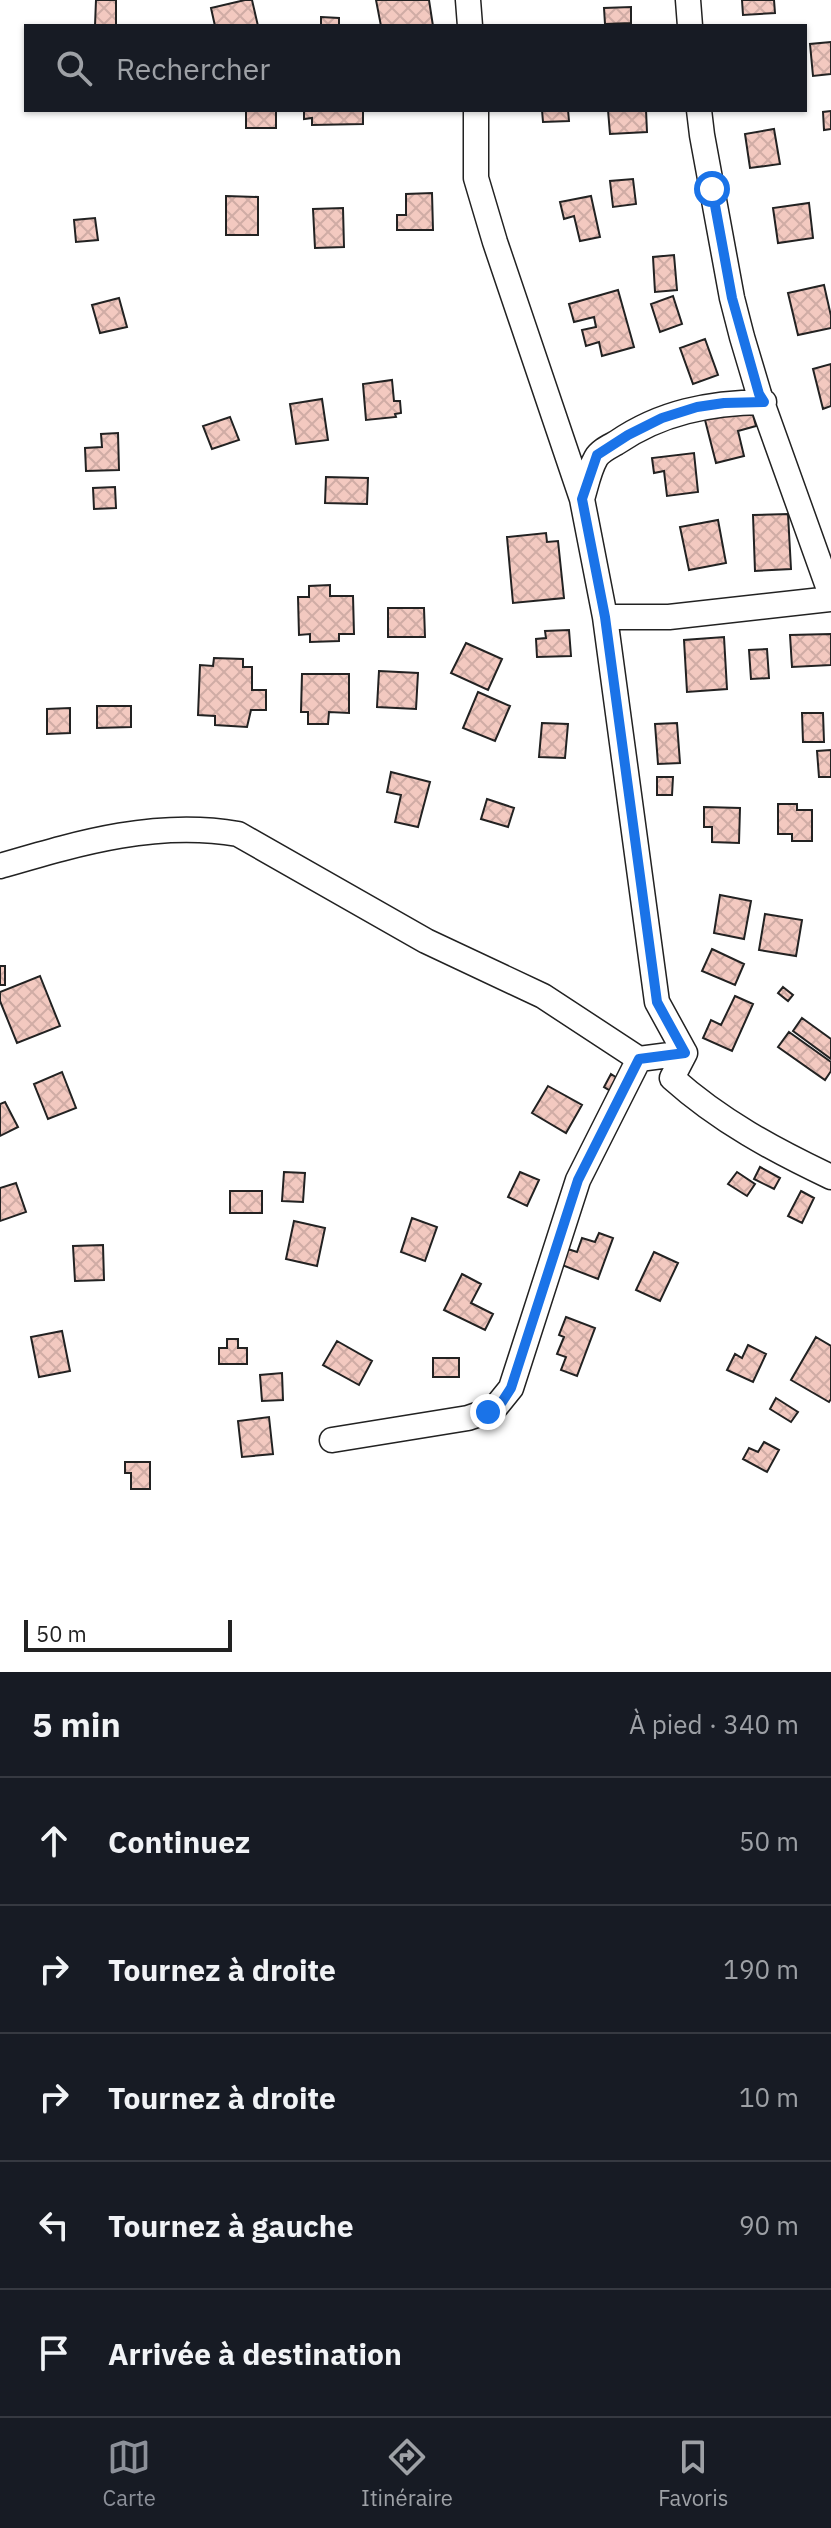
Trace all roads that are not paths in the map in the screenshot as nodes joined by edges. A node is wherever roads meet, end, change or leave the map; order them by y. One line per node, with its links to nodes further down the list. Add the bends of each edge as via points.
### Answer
1 (468, 0): 3 (street)
2 (688, 0): 4 (street)
3 (470, 24)
4 (690, 24)
5 (476, 112): 8 (street, via 476,178)
6 (699, 112): 7 (street, via 732,298)
7 (764, 402): 8 (street, via 697,407 628,435 597,455); 9 (street)
8 (582, 499): 10 (street)
9 (831, 597): 10 (street, via 669,617)
10 (605, 617): 12 (street, via 657,1002)
11 (0, 866): 13 (street, via 128,833 205,829 238,834 426,941 543,996)
12 (685, 1053): 13 (street); 14 (street, via 672,1078 702,1105 765,1145)
13 (639, 1059): 15 (street, via 578,1180 525,1348 502,1402 468,1418)
14 (831, 1177)
15 (332, 1440)

